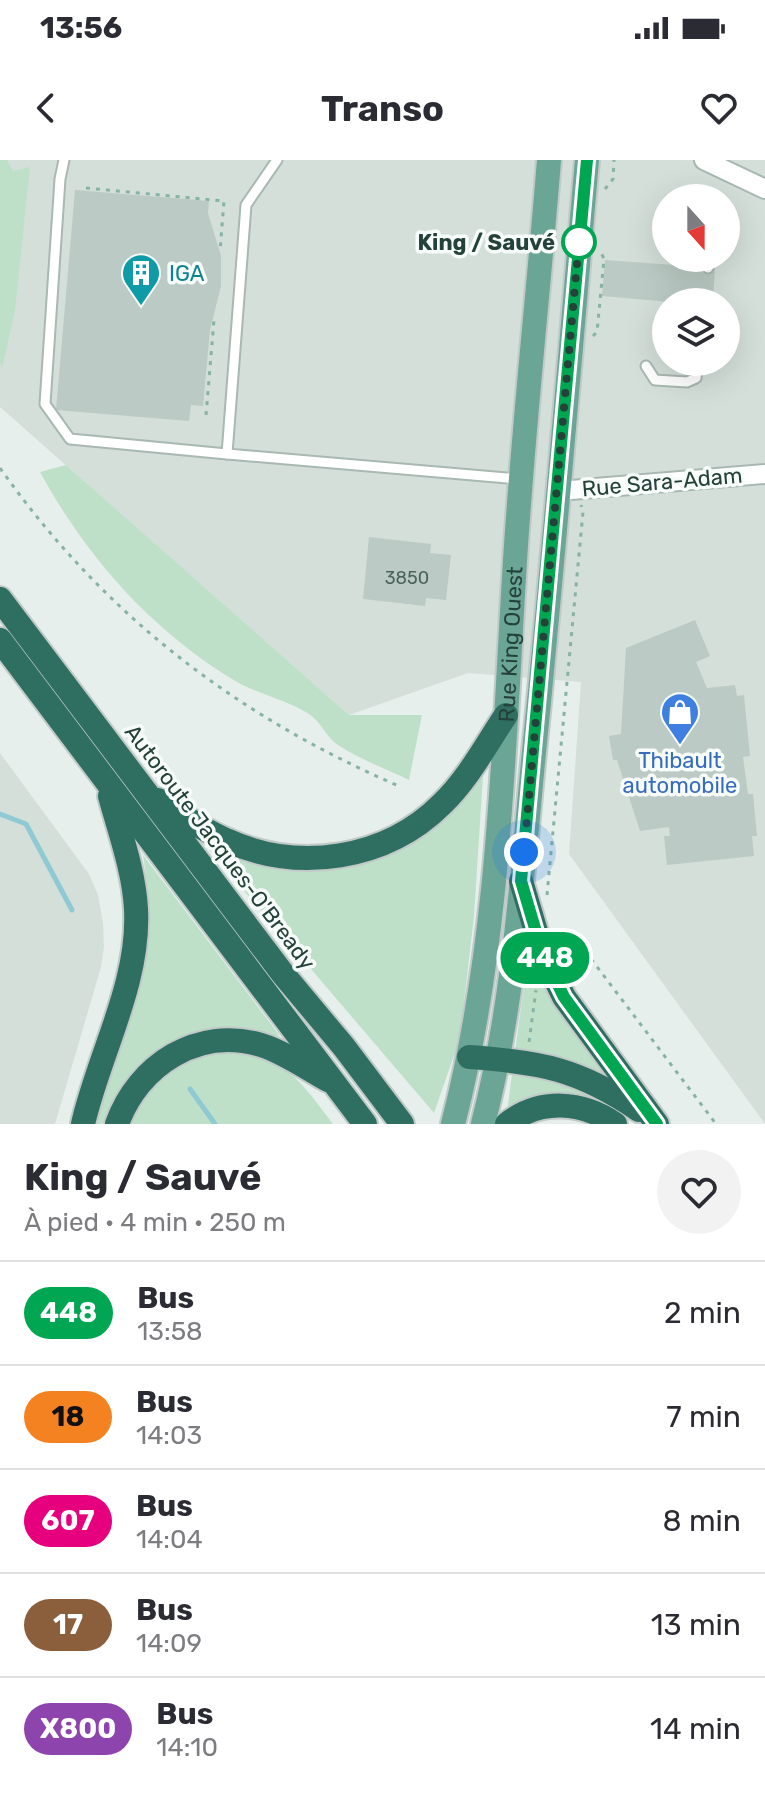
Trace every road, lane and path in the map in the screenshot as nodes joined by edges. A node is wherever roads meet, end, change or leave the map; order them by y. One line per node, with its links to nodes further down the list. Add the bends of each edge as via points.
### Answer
1 (64, 160): 19 (lane, via 45,404 70,439)
2 (277, 160): 19 (lane, via 246,205)
3 (549, 160): 22 (main road, Rue King Ouest)
4 (587, 160): 23 (main road, Rue King Ouest)
5 (614, 160): 9 (path, via 613,179)
6 (704, 160): 8 (street)
7 (86, 188): 11 (path, via 224,201)
8 (765, 189)
9 (601, 195)
10 (598, 245): 13 (path, via 604,259 597,332)
11 (220, 251)
12 (214, 320): 18 (path)
13 (589, 339)
14 (646, 366): 15 (lane)
15 (652, 375)
16 (652, 376): 17 (lane, via 687,382)
17 (696, 376)
18 (206, 415)
19 (227, 454): 22 (lane)
20 (0, 468): 28 (path, via 99,588 182,662 315,747)
21 (765, 474): 23 (street, Rue Sara-Adam)
22 (522, 479): 26 (main road, Rue King Ouest)
23 (568, 490): 30 (main road, Rue King Ouest); 31 (path, via 583,512)
24 (0, 599): 29 (highway, Autoroute Jacques-O'Bready)
25 (0, 640): 27 (highway)
26 (506, 715): 29 (highway, via 464,778 433,812 396,837 344,855 297,858 254,850 211,833); 34 (main road, Rue King Ouest, via 492,903)
27 (106, 782): 37 (highway); 39 (highway, via 132,877 136,929 127,981)
28 (401, 787)
29 (143, 790): 42 (highway, Autoroute Jacques-O'Bready)
30 (521, 881): 35 (main road, Rue King Ouest); 46 (highway, via 542,952 564,997)
31 (546, 905)
32 (573, 935): 47 (path)
33 (537, 984): 36 (path)
34 (469, 1057): 35 (highway); 38 (main road, Rue King Ouest)
35 (498, 1059): 36 (highway); 43 (main road, Rue King Ouest)
36 (526, 1062): 46 (highway, via 594,1081)
37 (336, 1085): 40 (highway, via 271,1049 244,1041 215,1042 187,1048 159,1064 134,1089); 41 (highway)
38 (454, 1119)
39 (83, 1124)
40 (117, 1124)
41 (365, 1124)
42 (402, 1124)
43 (483, 1124)
44 (507, 1124): 45 (highway, via 535,1109 560,1104 598,1112)
45 (615, 1124)
46 (657, 1124)
47 (716, 1124)

